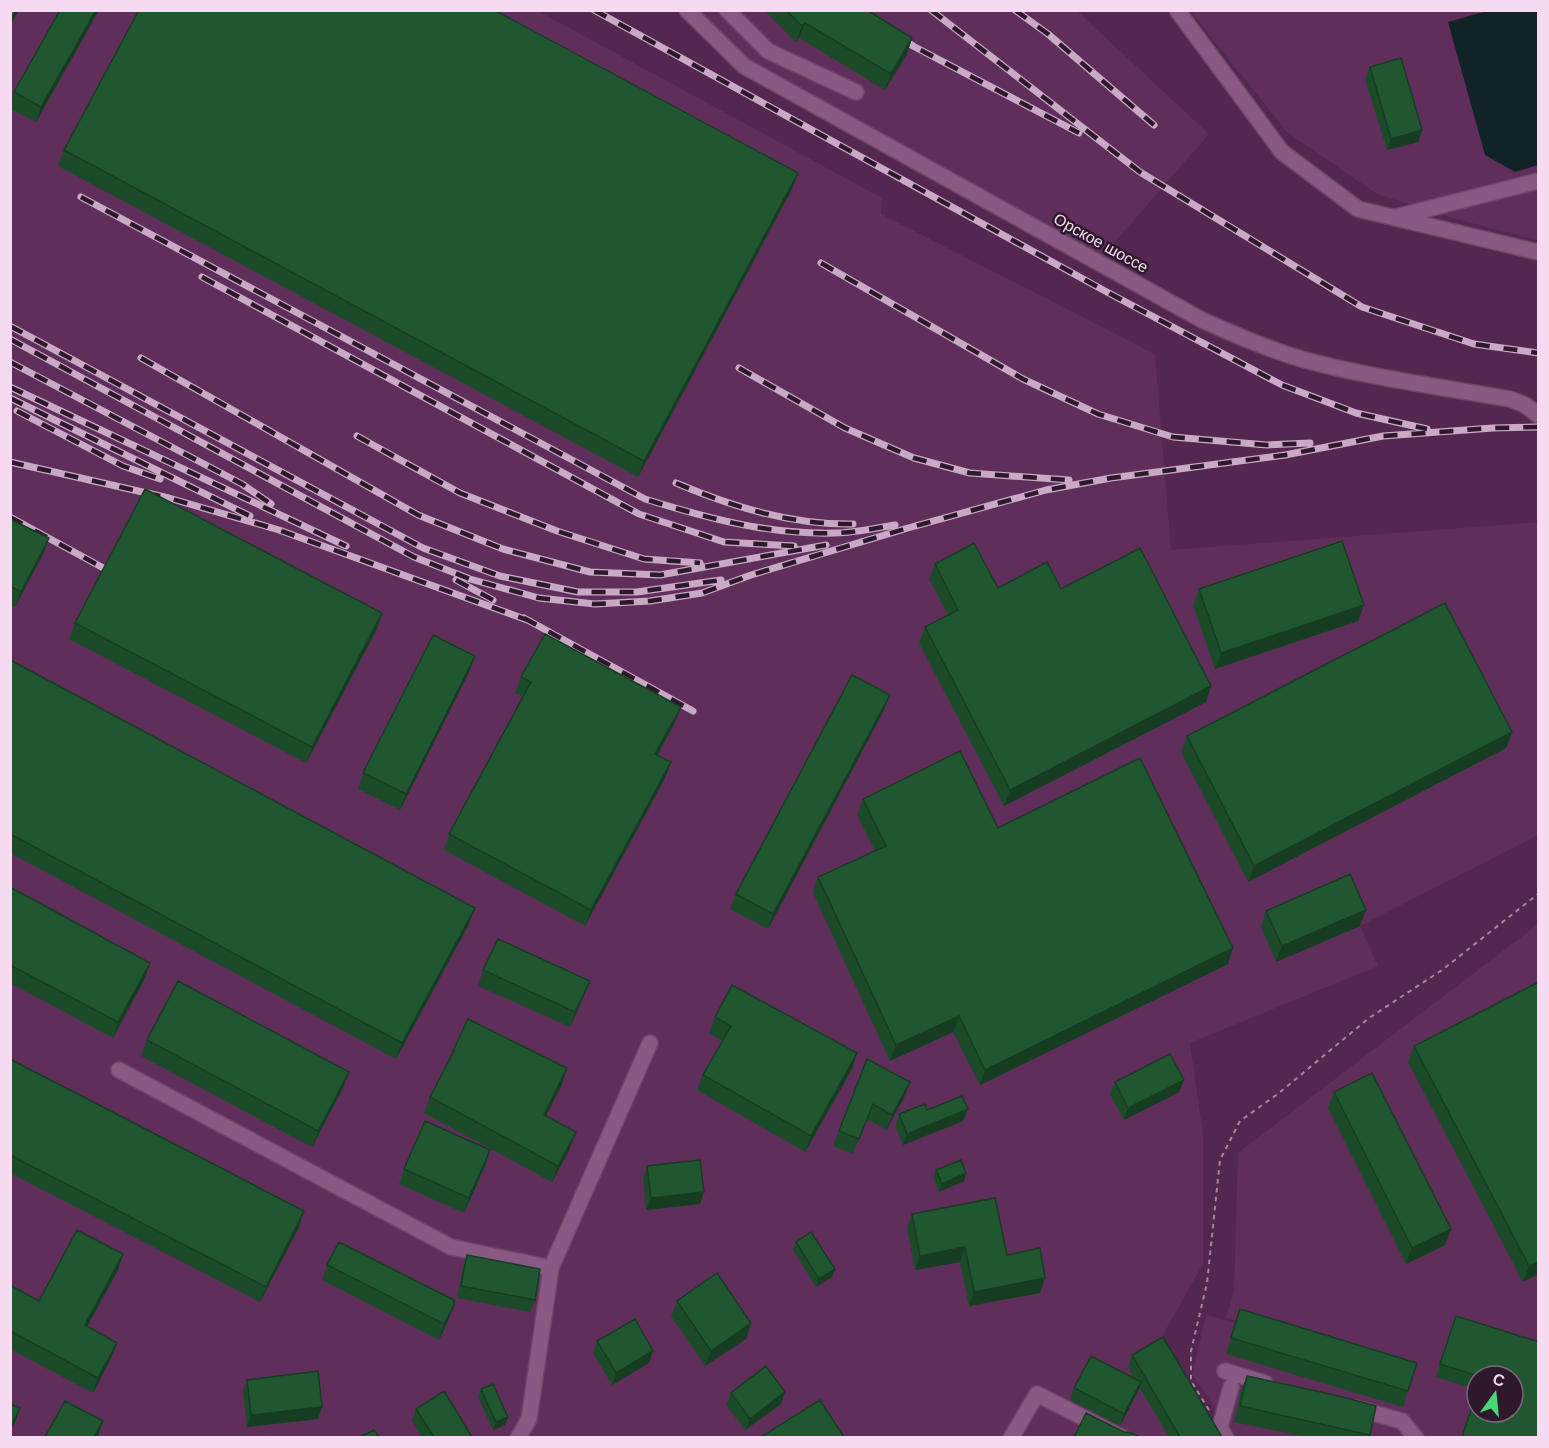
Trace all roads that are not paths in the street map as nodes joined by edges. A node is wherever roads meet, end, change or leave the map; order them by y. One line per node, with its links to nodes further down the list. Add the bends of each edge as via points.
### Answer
1 (687, 10): 8 (street, Орское шоссе, via 744,66 1202,320 1304,360 1510,399)
2 (727, 10): 4 (street, via 768,51)
3 (1177, 10): 6 (street, via 1282,152 1358,209)
4 (856, 92)
5 (1539, 181): 6 (street)
6 (1393, 218): 7 (street)
7 (1539, 252)
8 (1539, 415)
9 (650, 1043): 11 (street)
10 (119, 1070): 11 (street, via 451,1247)
11 (551, 1268): 17 (street, via 529,1419)
12 (1225, 1371): 14 (street)
13 (1231, 1387): 16 (street)
14 (1280, 1387)
15 (1336, 1402): 20 (street, via 1402,1421)
16 (1223, 1432)
17 (518, 1437)
18 (1011, 1437): 19 (street, via 1037,1394)
19 (1123, 1437)
20 (1416, 1437)

